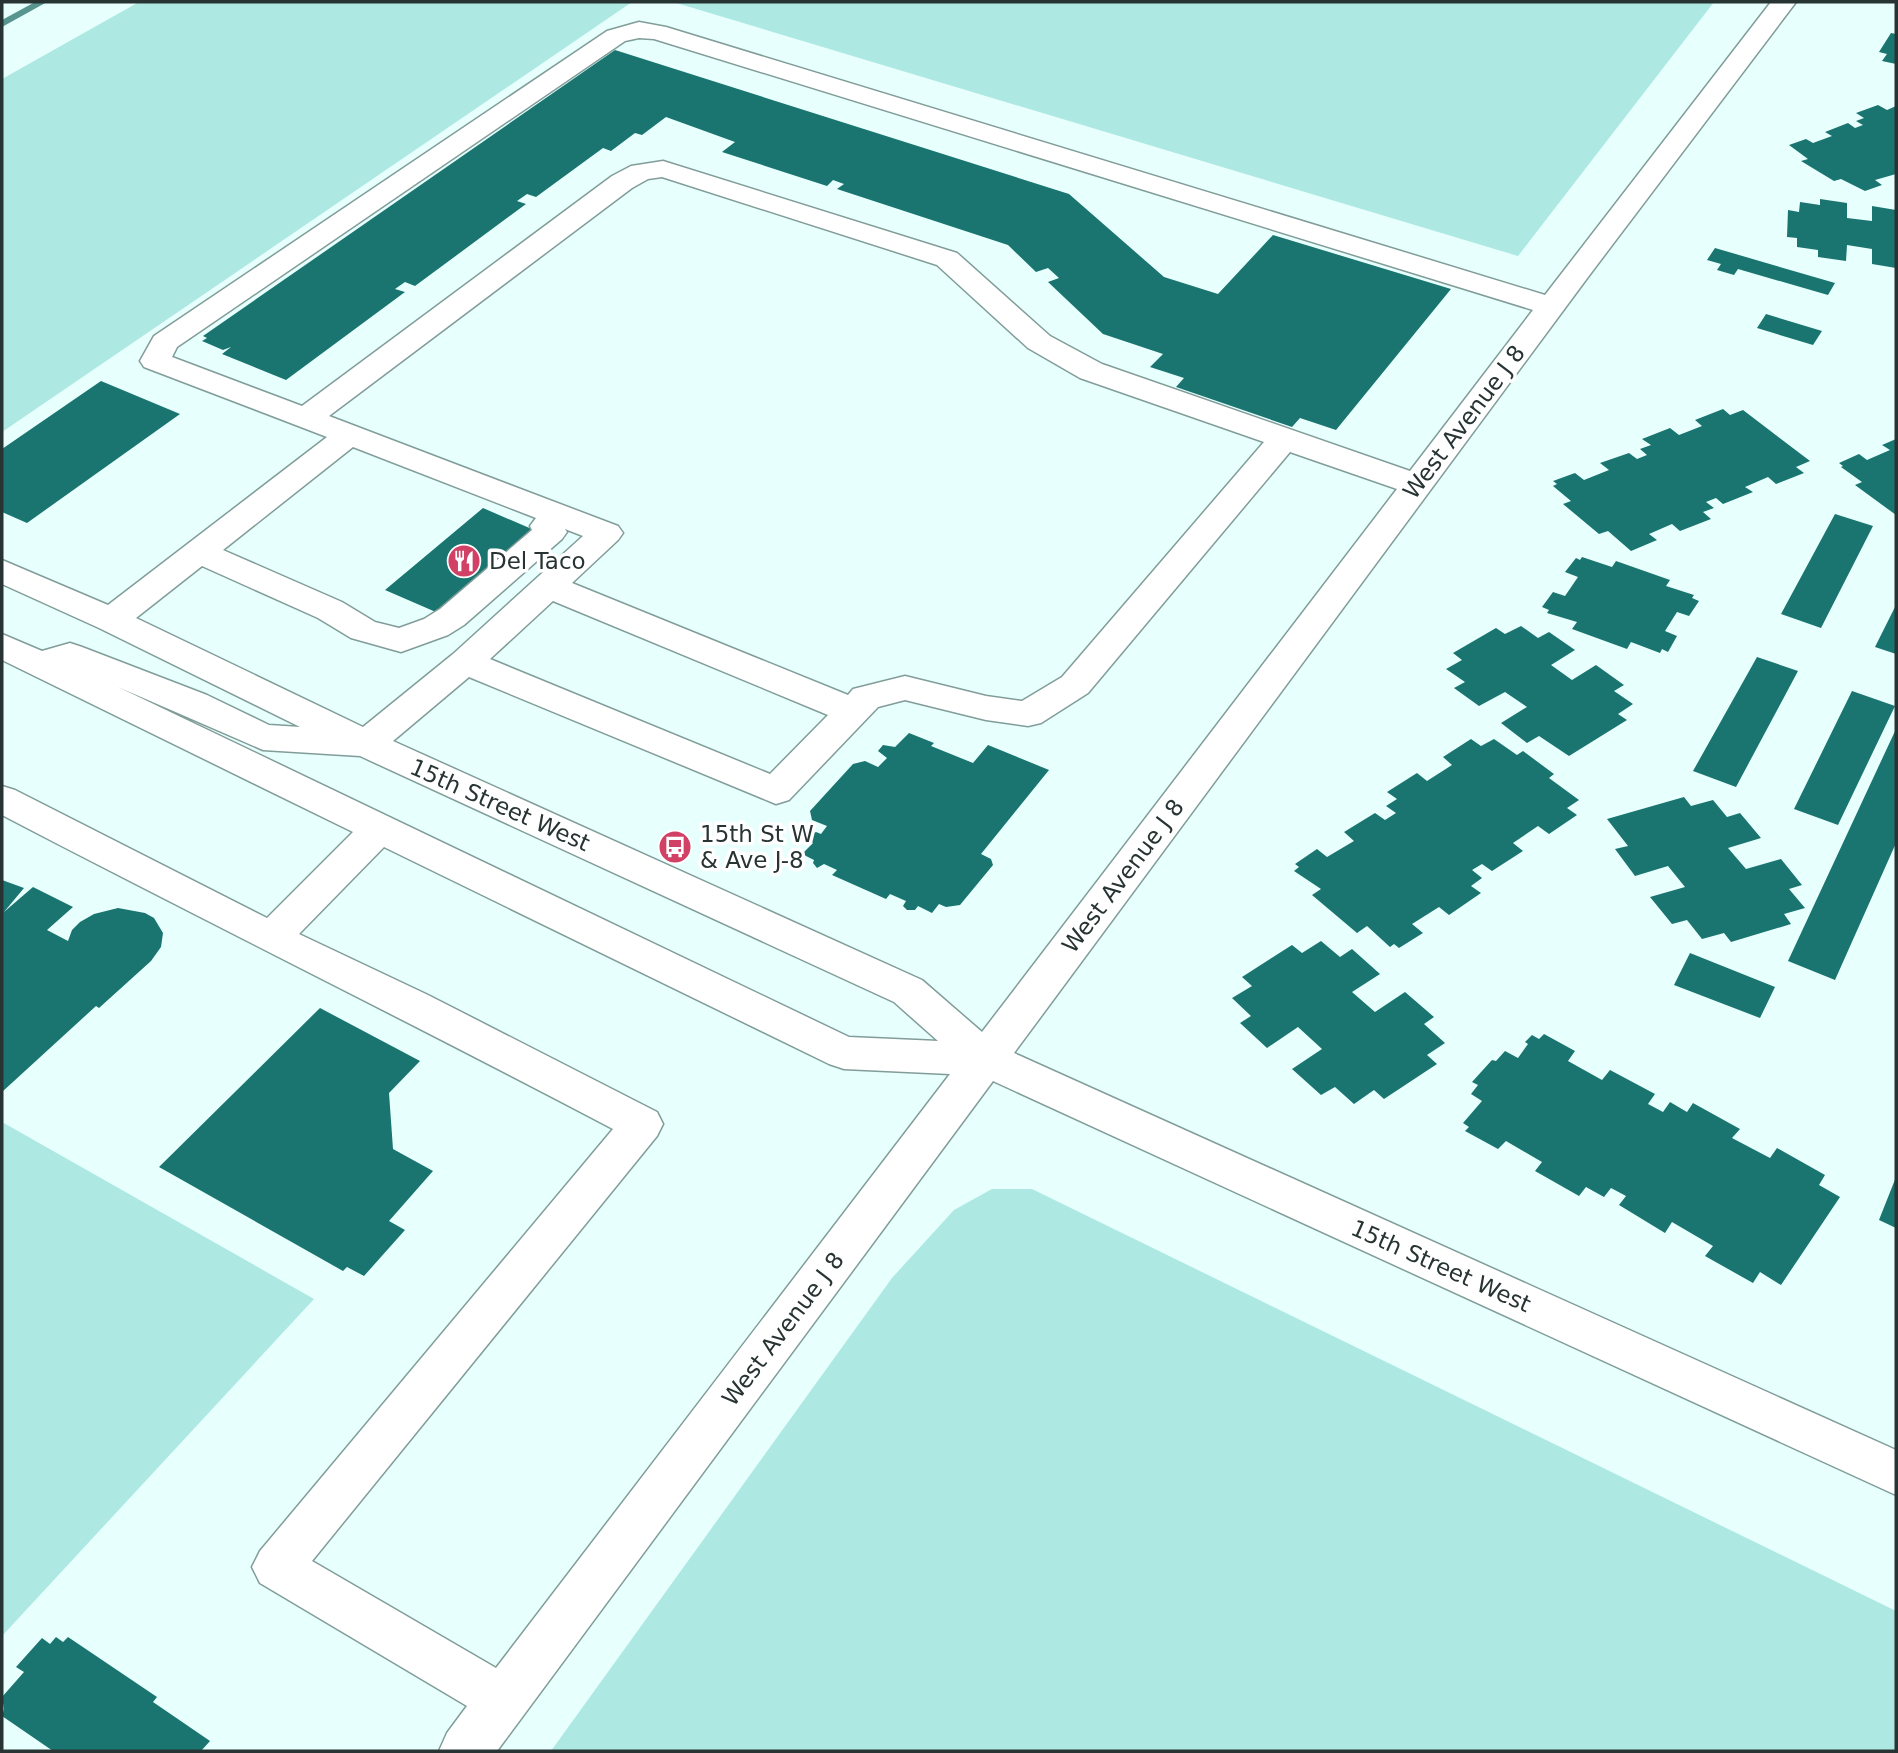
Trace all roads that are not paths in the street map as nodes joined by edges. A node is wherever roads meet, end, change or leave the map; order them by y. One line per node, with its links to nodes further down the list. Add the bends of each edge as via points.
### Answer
1 (1784, 2): 2 (street, West Avenue J 8)
2 (1551, 306): 3 (street, via 671,36 639,30 616,36 165,342 155,361); 6 (street, West Avenue J 8)
3 (306, 418): 4 (street); 5 (street, via 622,182 641,172 663,169 947,259 1040,342 1091,371)
4 (349, 435): 7 (street); 8 (street)
5 (1284, 439): 6 (street); 15 (street, via 1075,685 1028,714 905,688 866,698)
6 (1417, 485): 20 (street, West Avenue J 8)
7 (559, 515): 8 (street, via 547,526 550,533 452,617 401,640 363,630 296,594); 10 (street, via 606,533)
8 (199, 552): 11 (street)
9 (2, 571): 11 (street, 15th Street West)
10 (548, 586): 13 (street); 15 (street)
11 (111, 620): 16 (street, 15th Street West)
12 (2, 646): 14 (street, 15th Street West)
13 (465, 662): 15 (street, via 776,791); 16 (street)
14 (40, 664): 16 (street, via 70,656 264,737); 18 (street, 15th Street West)
15 (853, 711)
16 (366, 744): 20 (street, 15th Street West, via 908,991)
17 (2, 799): 19 (street)
18 (380, 828): 19 (street); 20 (street, 15th Street West, via 844,1053)
19 (271, 938): 22 (street, via 642,1124 277,1567)
20 (986, 1059): 21 (street, 15th Street West); 22 (street, West Avenue J 8)
21 (1896, 1473)
22 (504, 1700): 23 (street, West Avenue J 8)
23 (465, 1751)

